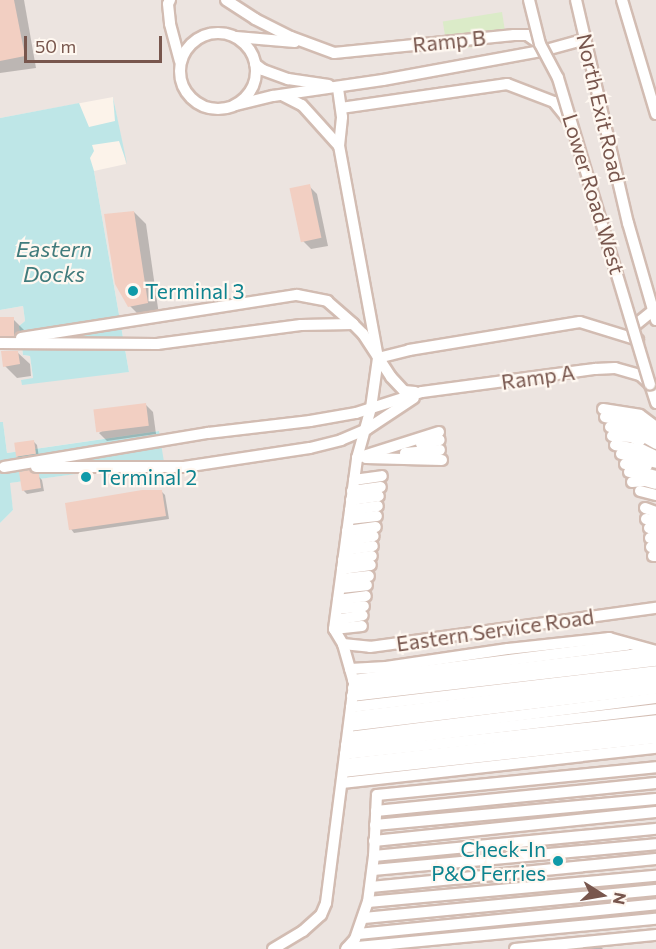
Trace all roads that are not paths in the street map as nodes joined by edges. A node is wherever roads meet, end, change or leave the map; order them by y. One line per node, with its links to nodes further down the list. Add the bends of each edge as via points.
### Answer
1 (170, 0): 11 (lane, via 170,24)
2 (226, 0): 6 (lane)
3 (532, 0): 10 (lane, bridge)
4 (576, 0): 8 (lane, North Exit Road)
5 (622, 0): 17 (lane)
6 (236, 4): 9 (lane)
7 (236, 37): 9 (lane); 11 (lane, via 223,33 201,37); 12 (lane, via 251,53)
8 (586, 39): 10 (lane); 20 (lane, North Exit Road, via 628,223)
9 (304, 43): 10 (lane, Ramp B, via 334,52 527,35)
10 (543, 47): 13 (lane); 18 (lane, Lower Road West); 26 (lane, bridge, via 558,78)
11 (180, 61): 15 (lane, via 181,80 189,97 212,110)
12 (255, 64): 13 (lane, via 288,79); 15 (lane, via 252,88)
13 (338, 87): 14 (lane); 16 (lane)
14 (282, 95): 15 (lane); 19 (lane, via 302,105)
15 (236, 105)
16 (341, 108): 18 (lane, via 507,84 554,102); 19 (lane)
17 (656, 114)
18 (577, 130): 22 (lane, Lower Road West, via 596,209)
19 (339, 146): 25 (lane)
20 (655, 313): 22 (lane)
21 (352, 324): 24 (lane, via 301,325 157,344); 24 (lane, via 327,301 297,295); 25 (lane)
22 (634, 326): 23 (lane, Lower Road West)
23 (638, 340): 25 (lane, via 580,322); 26 (lane, Lower Road West)
24 (0, 343)
25 (378, 358): 27 (lane, via 404,391); 29 (lane)
26 (653, 385): 27 (lane, Ramp A, via 640,375 615,368); 28 (lane)
27 (422, 392): 29 (lane, Ramp A); 31 (lane)
28 (656, 403)
29 (371, 408): 31 (lane); 31 (lane, Ramp A, via 310,421 208,433 4,467 184,467 310,448)
30 (656, 427): 34 (lane, via 640,415)
31 (367, 429): 37 (lane)
32 (656, 436): 34 (lane, via 636,423)
33 (656, 444): 34 (lane, via 632,430)
34 (617, 445): 35 (lane, via 631,437); 36 (lane); 38 (lane); 39 (lane, via 639,464); 40 (lane, via 641,472); 41 (lane, via 645,481)
35 (656, 449)
36 (656, 456)
37 (357, 458): 37 (lane, via 440,445); 47 (lane)
38 (656, 463)
39 (656, 469)
40 (656, 476)
41 (656, 484)
42 (656, 495): 45 (lane)
43 (656, 503): 45 (lane)
44 (656, 512): 45 (lane)
45 (651, 534)
46 (372, 551): 47 (lane); 47 (lane); 47 (lane); 47 (lane); 47 (lane); 47 (lane); 47 (lane)
47 (344, 555): 49 (lane)
48 (652, 610): 49 (lane, Eastern Service Road, via 380,646)
49 (343, 644): 58 (lane)
50 (656, 651): 58 (lane); 58 (lane, via 634,645)
51 (656, 661): 58 (lane)
52 (656, 671): 58 (lane)
53 (656, 680): 58 (lane)
54 (656, 689): 58 (lane)
55 (656, 698): 58 (lane)
56 (656, 709): 58 (lane)
57 (656, 720): 58 (lane)
58 (348, 726): 59 (lane); 60 (lane); 61 (lane); 83 (lane, via 326,903 312,924)
59 (656, 729)
60 (656, 738)
61 (656, 748)
62 (656, 767): 65 (lane, via 376,795)
63 (656, 783): 65 (lane)
64 (656, 799): 67 (lane)
65 (376, 811): 67 (lane)
66 (656, 812): 69 (lane)
67 (375, 825): 69 (lane)
68 (656, 829): 71 (lane)
69 (374, 841): 71 (lane)
70 (656, 844): 73 (lane)
71 (374, 856): 73 (lane)
72 (656, 859): 75 (lane)
73 (373, 870): 75 (lane)
74 (656, 876): 77 (lane)
75 (371, 887): 77 (lane)
76 (656, 890): 79 (lane)
77 (368, 902): 79 (lane)
78 (656, 904): 81 (lane)
79 (364, 918): 81 (lane)
80 (656, 919): 84 (lane)
81 (358, 934): 84 (lane)
82 (656, 935): 85 (lane)
83 (273, 949)
84 (347, 949)
85 (515, 949)

